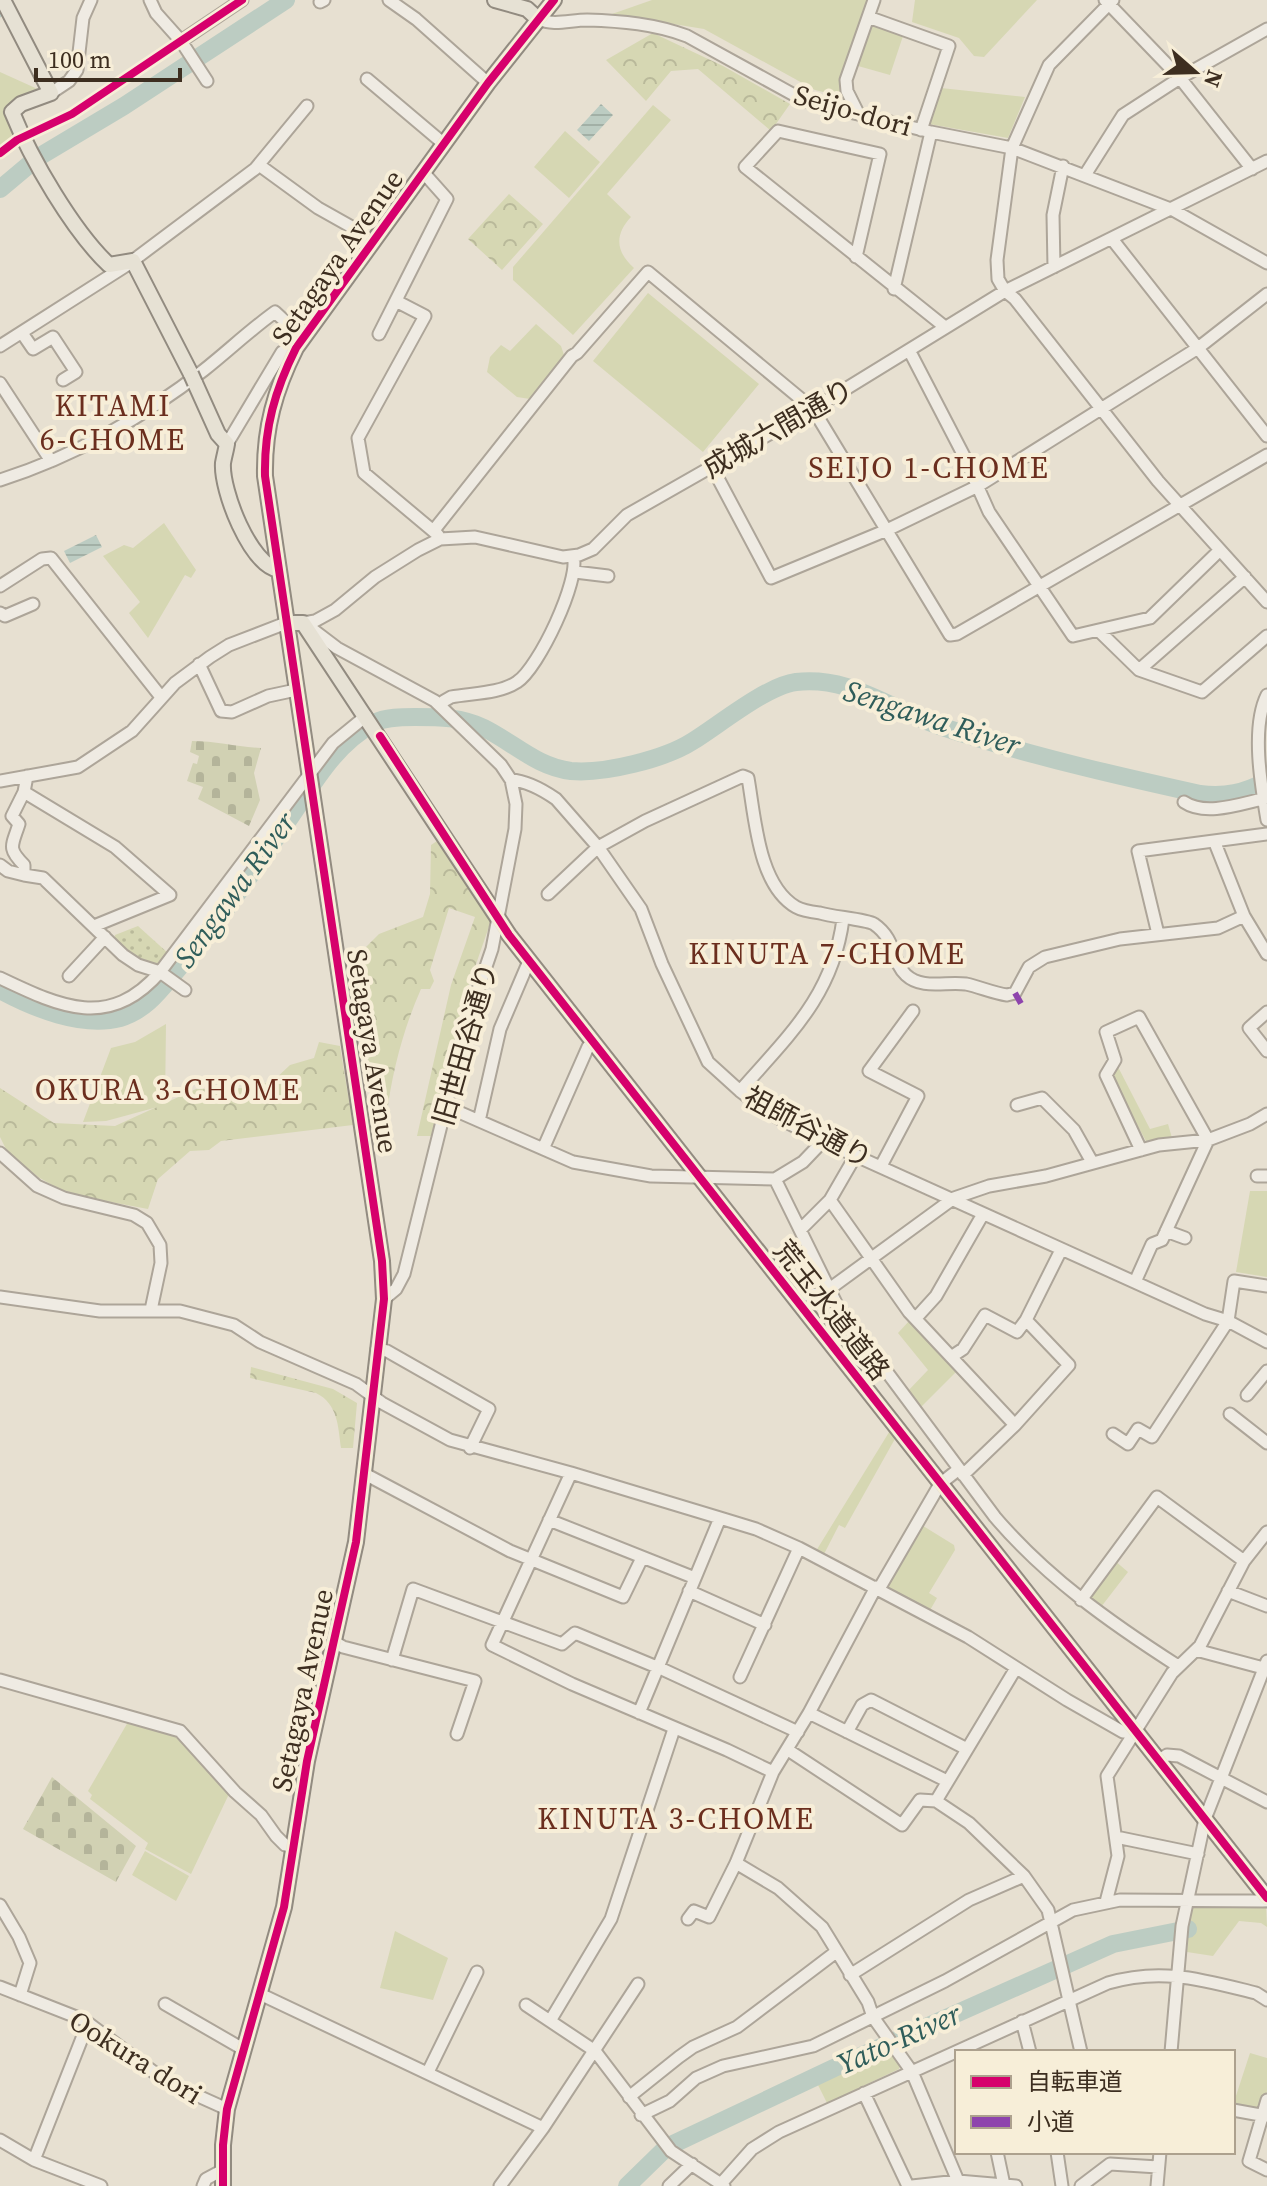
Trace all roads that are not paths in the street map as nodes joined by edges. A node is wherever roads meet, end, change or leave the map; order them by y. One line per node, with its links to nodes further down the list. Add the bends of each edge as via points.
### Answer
1 (3, 0): 18 (main road)
2 (91, 0): 18 (street, via 83,18 77,70)
3 (150, 0): 13 (street)
4 (242, 0): 13 (street)
5 (389, 0): 17 (street)
6 (495, 0): 11 (main road, via 526,8)
7 (554, 0): 11 (main road, Setagaya Avenue)
8 (874, 0): 10 (street)
9 (1109, 1): 14 (street); 23 (street, via 1049,65)
10 (868, 17): 20 (street, via 846,80); 21 (street, via 949,46)
11 (538, 19): 17 (main road, Setagaya Avenue); 20 (street, Seijo-dori, via 668,29 805,101)
12 (1267, 29): 14 (street)
13 (182, 43): 16 (street)
14 (1180, 78): 27 (street); 29 (street, via 1123,115)
15 (367, 79): 22 (street)
16 (206, 80)
17 (488, 83): 22 (main road, Setagaya Avenue)
18 (51, 93): 34 (main road, via 12,112 24,141 88,245 109,265)
19 (307, 106): 25 (street)
20 (858, 113): 21 (street, Seijo-dori)
21 (926, 131): 23 (street, Seijo-dori); 38 (street)
22 (444, 144): 28 (main road, Setagaya Avenue)
23 (1012, 148): 26 (street, Seijo-dori); 39 (street, via 997,260)
24 (1267, 161): 27 (street, 成城六間通り)
25 (259, 165): 32 (street, via 350,226); 34 (street)
26 (1063, 166): 29 (street, Seijo-dori); 36 (street, via 1053,215)
27 (1252, 169): 30 (street, 成城六間通り)
28 (423, 172): 32 (main road, Setagaya Avenue); 42 (street, via 447,199)
29 (1085, 175): 30 (street, Seijo-dori)
30 (1173, 210): 31 (street, 成城六間通り); 35 (street)
31 (1112, 239): 36 (street, 成城六間通り); 48 (street)
32 (369, 246): 46 (main road, Setagaya Avenue)
33 (856, 257): 33 (street, via 745,167 778,131 880,154); 38 (street)
34 (133, 261): 37 (street); 55 (main road)
35 (1267, 263)
36 (1054, 267): 39 (street, 成城六間通り)
37 (94, 288): 41 (street); 44 (street)
38 (894, 289): 43 (street)
39 (1005, 291): 43 (street, 成城六間通り); 53 (street)
40 (1267, 294): 48 (street)
41 (105, 299)
42 (396, 301): 45 (street); 63 (street, via 425,316 358,438 364,473)
43 (945, 327): 49 (street, 成城六間通り)
44 (22, 333): 47 (street); 50 (street, via 33,349 53,337 76,372)
45 (379, 334)
46 (299, 343): 55 (street, via 282,352); 57 (street, via 275,312 156,402); 66 (main road, Setagaya Avenue, via 279,383 265,439)
47 (0, 346)
48 (1198, 348): 53 (street); 54 (street)
49 (909, 350): 52 (street, 成城六間通り); 60 (street)
50 (63, 380)
51 (0, 383): 57 (street)
52 (813, 409): 58 (street, 成城六間通り); 62 (street); 63 (street, via 648,272 572,356)
53 (1102, 409): 60 (street); 61 (street)
54 (1267, 436)
55 (227, 444): 66 (main road, via 223,464 229,502 255,550 271,569)
56 (1267, 455): 61 (street)
57 (51, 461): 59 (street)
58 (712, 467): 62 (street, via 771,578); 65 (street, 成城六間通り, via 627,515 601,543)
59 (0, 480)
60 (978, 486): 62 (street); 71 (street)
61 (1180, 506): 64 (street); 71 (street)
62 (887, 530): 71 (street, via 950,635)
63 (437, 535): 65 (street); 76 (street, via 335,610)
64 (1220, 550): 69 (street); 77 (street, via 1150,618)
65 (573, 556): 67 (street)
66 (279, 570): 75 (main road, Setagaya Avenue)
67 (575, 572): 68 (street); 85 (street, via 526,676 505,688 451,697 444,701)
68 (608, 576)
69 (1245, 577): 72 (street); 81 (street)
70 (0, 586): 83 (street, via 51,558)
71 (1039, 588): 77 (street, via 1073,636)
72 (1267, 602)
73 (33, 604): 74 (street, via 5,616)
74 (0, 613)
75 (286, 623): 76 (main road); 80 (street, via 229,645); 82 (main road, Setagaya Avenue)
76 (303, 623): 79 (main road)
77 (1099, 631): 81 (street)
78 (1267, 636): 81 (street, via 1202,692)
79 (332, 652): 85 (street, via 416,690); 86 (main road)
80 (199, 664): 82 (street, via 221,711); 83 (street)
81 (1139, 670)
82 (296, 690): 88 (main road, Setagaya Avenue)
83 (161, 697): 89 (street, via 132,731 78,767)
84 (1266, 700): 87 (street, via 1261,712)
85 (444, 709): 90 (street, 祖師谷通り)
86 (367, 717): 88 (street, via 333,743); 104 (main road, 荒玉水道道路)
87 (1263, 772): 93 (street)
88 (310, 774): 110 (street); 141 (main road, Setagaya Avenue)
89 (27, 776): 91 (street); 92 (street)
90 (511, 780): 98 (street, 祖師谷通り, via 556,799); 104 (street, 旧世田谷通り, via 517,816)
91 (0, 781)
92 (24, 792): 100 (street, via 12,816 19,824 11,849 24,865); 105 (street, via 115,847 170,895)
93 (1265, 796): 94 (street, via 1220,808); 95 (street)
94 (1184, 802)
95 (1267, 820)
96 (1267, 834): 97 (street)
97 (1215, 843): 102 (street); 106 (street, via 1138,851)
98 (598, 847): 101 (street); 103 (street, via 743,776 748,778 761,852 777,888 796,907); 118 (street, 祖師谷通り, via 641,909 708,1062)
99 (0, 865): 100 (street)
100 (24, 875): 105 (street, via 43,878)
101 (548, 894)
102 (1244, 916): 106 (street, via 1218,928); 108 (street)
103 (843, 919): 106 (street, via 866,921 888,937 911,978 1007,995 1015,993 1029,967 1045,957); 118 (street, via 835,961 816,1000)
104 (498, 921): 109 (main road, 荒玉水道道路); 120 (street, 旧世田谷通り)
105 (94, 926): 107 (street)
106 (1158, 934)
107 (105, 937): 110 (street, via 138,965); 111 (street)
108 (1267, 954)
109 (529, 961): 116 (main road, 荒玉水道道路); 122 (street, via 500,1029)
110 (160, 972): 112 (street, via 128,999 90,1008 57,1004); 113 (street)
111 (69, 976)
112 (0, 978)
113 (182, 988)
114 (913, 1011): 130 (street, via 869,1071 918,1096)
115 (1267, 1012): 117 (street, via 1249,1028)
116 (593, 1042): 125 (street); 131 (main road, 荒玉水道道路)
117 (1267, 1051)
118 (740, 1091): 124 (street, 祖師谷通り)
119 (1017, 1105): 129 (street, via 1042,1098 1074,1130)
120 (445, 1106): 122 (street); 142 (street, 旧世田谷通り)
121 (1267, 1114): 123 (street)
122 (479, 1121): 125 (street)
123 (1208, 1140): 126 (street); 126 (street, via 1139,1017 1106,1032 1115,1060 1106,1075); 137 (street)
124 (823, 1141): 128 (street, 祖師谷通り); 132 (street, via 803,1162)
125 (543, 1149): 131 (street, via 573,1162 624,1172)
126 (1141, 1150): 129 (street)
127 (0, 1153): 149 (street, via 37,1186 147,1223 160,1245 161,1263)
128 (856, 1155): 130 (street, 祖師谷通り); 134 (street)
129 (1092, 1162): 133 (street)
130 (881, 1166): 133 (street, 祖師谷通り)
131 (701, 1179): 132 (street); 146 (main road, 荒玉水道道路)
132 (775, 1179): 136 (street)
133 (954, 1198): 135 (street, 祖師谷通り); 140 (street)
134 (830, 1200): 136 (street); 140 (street)
135 (983, 1214): 139 (street, 祖師谷通り); 150 (street, via 936,1296)
136 (801, 1229): 145 (street)
137 (1166, 1231): 138 (street); 143 (street, via 1152,1244)
138 (1185, 1238)
139 (1061, 1250): 143 (street, 祖師谷通り); 151 (street)
140 (870, 1258): 145 (street); 150 (street)
141 (382, 1261): 142 (street, via 393,1269); 148 (main road, Setagaya Avenue)
142 (407, 1262): 148 (street, 旧世田谷通り, via 400,1283)
143 (1135, 1282): 152 (street, 祖師谷通り)
144 (1267, 1286): 152 (street, via 1234,1281)
145 (828, 1290): 146 (street); 164 (street)
146 (794, 1296): 167 (main road, 荒玉水道道路)
147 (0, 1297): 149 (street, via 100,1311)
148 (384, 1299): 154 (main road, Setagaya Avenue)
149 (151, 1310): 157 (street, via 180,1311 234,1325)
150 (916, 1318): 155 (street)
151 (1026, 1320): 155 (street, via 1017,1332 985,1315 963,1349); 160 (street, via 1069,1365)
152 (1228, 1321): 153 (street, 祖師谷通り); 161 (street, via 1152,1437 1138,1429 1128,1444)
153 (1267, 1342)
154 (377, 1349): 157 (main road, Setagaya Avenue); 163 (street, via 489,1409)
155 (951, 1357): 160 (street)
156 (1267, 1371): 158 (street)
157 (372, 1395): 163 (street); 165 (main road, Setagaya Avenue)
158 (1247, 1395)
159 (1230, 1414): 162 (street)
160 (1015, 1425): 164 (street)
161 (1113, 1434)
162 (1267, 1443)
163 (470, 1448): 166 (street)
164 (961, 1472): 167 (street); 179 (street, via 1016,1542)
165 (363, 1473): 173 (street); 183 (main road, Setagaya Avenue, via 356,1542)
166 (571, 1473): 168 (street); 169 (street)
167 (940, 1484): 176 (street); 197 (main road, 荒玉水道道路)
168 (720, 1518): 171 (street); 175 (street)
169 (549, 1520): 172 (street); 173 (street)
170 (1266, 1535): 174 (street)
171 (799, 1548): 176 (street); 182 (street)
172 (642, 1558): 173 (street, via 623,1597); 175 (street)
173 (531, 1561): 181 (street)
174 (1244, 1561): 178 (street); 179 (street, via 1157,1497)
175 (695, 1578): 177 (street)
176 (877, 1588): 189 (street); 193 (street)
177 (689, 1591): 182 (street); 188 (street)
178 (1228, 1591): 180 (street); 184 (street)
179 (1081, 1600): 186 (street)
180 (1267, 1606)
181 (502, 1622): 185 (street, via 413,1589); 188 (street, via 562,1644 575,1633); 192 (street, via 492,1645)
182 (765, 1625): 190 (street)
183 (333, 1641): 185 (street); 209 (main road, Setagaya Avenue)
184 (1196, 1650): 186 (street); 187 (street)
185 (392, 1660): 198 (street, via 475,1681)
186 (1178, 1666): 197 (street)
187 (1266, 1666): 203 (street)
188 (659, 1667): 192 (street); 195 (street)
189 (1016, 1668): 197 (street, via 1123,1732); 199 (street)
190 (740, 1677)
191 (0, 1680): 209 (street, via 180,1731 276,1836)
192 (639, 1713): 194 (street)
193 (809, 1713): 195 (street); 196 (street)
194 (674, 1729): 202 (street); 232 (street, via 611,1919)
195 (798, 1732): 200 (street)
196 (847, 1732): 199 (street, via 862,1705 871,1700); 204 (street)
197 (1136, 1732): 201 (main road, 荒玉水道道路); 208 (street, via 1107,1776)
198 (457, 1734)
199 (967, 1749): 204 (street)
200 (788, 1750): 202 (street); 205 (street, via 902,1825 920,1800)
201 (1159, 1760): 203 (street, via 1179,1756); 207 (main road, 荒玉水道道路)
202 (773, 1772): 211 (street)
203 (1220, 1777): 206 (street); 207 (street)
204 (947, 1781): 205 (street)
205 (936, 1801): 212 (street, via 969,1823)
206 (1267, 1802)
207 (1205, 1819): 210 (street); 213 (main road, 荒玉水道道路)
208 (1116, 1837): 210 (street); 215 (street, via 1118,1856)
209 (294, 1847): 225 (main road, Setagaya Avenue)
210 (1198, 1854): 214 (street)
211 (736, 1863): 217 (street, via 709,1917 694,1911); 219 (street, via 800,1906 822,1927)
212 (1024, 1876): 218 (street); 221 (street, via 969,1900)
213 (1267, 1899): 214 (street)
214 (1188, 1901): 215 (street); 222 (street)
215 (1106, 1902): 218 (street)
216 (0, 1905): 226 (street, via 30,1963)
217 (688, 1919)
218 (1053, 1920): 227 (street); 231 (street)
219 (836, 1952): 221 (street); 245 (street, via 737,2027 693,2047)
220 (477, 1972): 242 (street)
221 (850, 1975): 231 (street)
222 (1178, 1975): 227 (street, via 1122,1979); 228 (street); 239 (street)
223 (638, 1984): 240 (street)
224 (0, 1987): 226 (street, Ookura dori)
225 (260, 1994): 235 (main road, Setagaya Avenue); 242 (street)
226 (20, 1995): 234 (street, Ookura dori)
227 (1068, 2000): 233 (street); 238 (street)
228 (1267, 2000)
229 (165, 2004): 235 (street)
230 (526, 2005): 232 (street)
231 (873, 2017): 243 (street); 249 (street, via 813,2046 723,2066)
232 (550, 2021): 240 (street)
233 (1022, 2021): 236 (street); 237 (street)
234 (88, 2023): 247 (street, Ookura dori, via 167,2082); 257 (street)
235 (243, 2049): 247 (main road, Setagaya Avenue)
236 (970, 2049)
237 (1029, 2050)
238 (1080, 2050)
239 (1171, 2050)
240 (595, 2051): 245 (street); 251 (street)
241 (955, 2055): 243 (street)
242 (428, 2072): 251 (street)
243 (912, 2072): 244 (street); 262 (street)
244 (864, 2093): 263 (street, via 765,2140 741,2158); 269 (street)
245 (629, 2097): 249 (street)
246 (1267, 2100): 250 (street)
247 (227, 2109): 261 (main road, Setagaya Avenue)
248 (1235, 2110): 250 (street)
249 (641, 2115): 258 (street, via 668,2148)
250 (1265, 2115): 260 (street, via 1249,2161)
251 (543, 2128): 267 (street)
252 (0, 2140): 257 (street)
253 (998, 2154): 264 (street)
254 (1057, 2154): 270 (street)
255 (1160, 2154): 259 (street)
256 (1108, 2158): 259 (street); 271 (street)
257 (34, 2160): 265 (street)
258 (692, 2164): 263 (street); 268 (street)
259 (1158, 2167): 272 (street)
260 (1267, 2170)
261 (222, 2178): 266 (street, via 212,2174)
262 (958, 2181): 264 (street); 269 (street)
263 (721, 2185)
264 (1010, 2185)
265 (101, 2186)
266 (203, 2186)
267 (500, 2186)
268 (669, 2186)
269 (910, 2186)
270 (1062, 2186)
271 (1081, 2186)
272 (1157, 2186)

